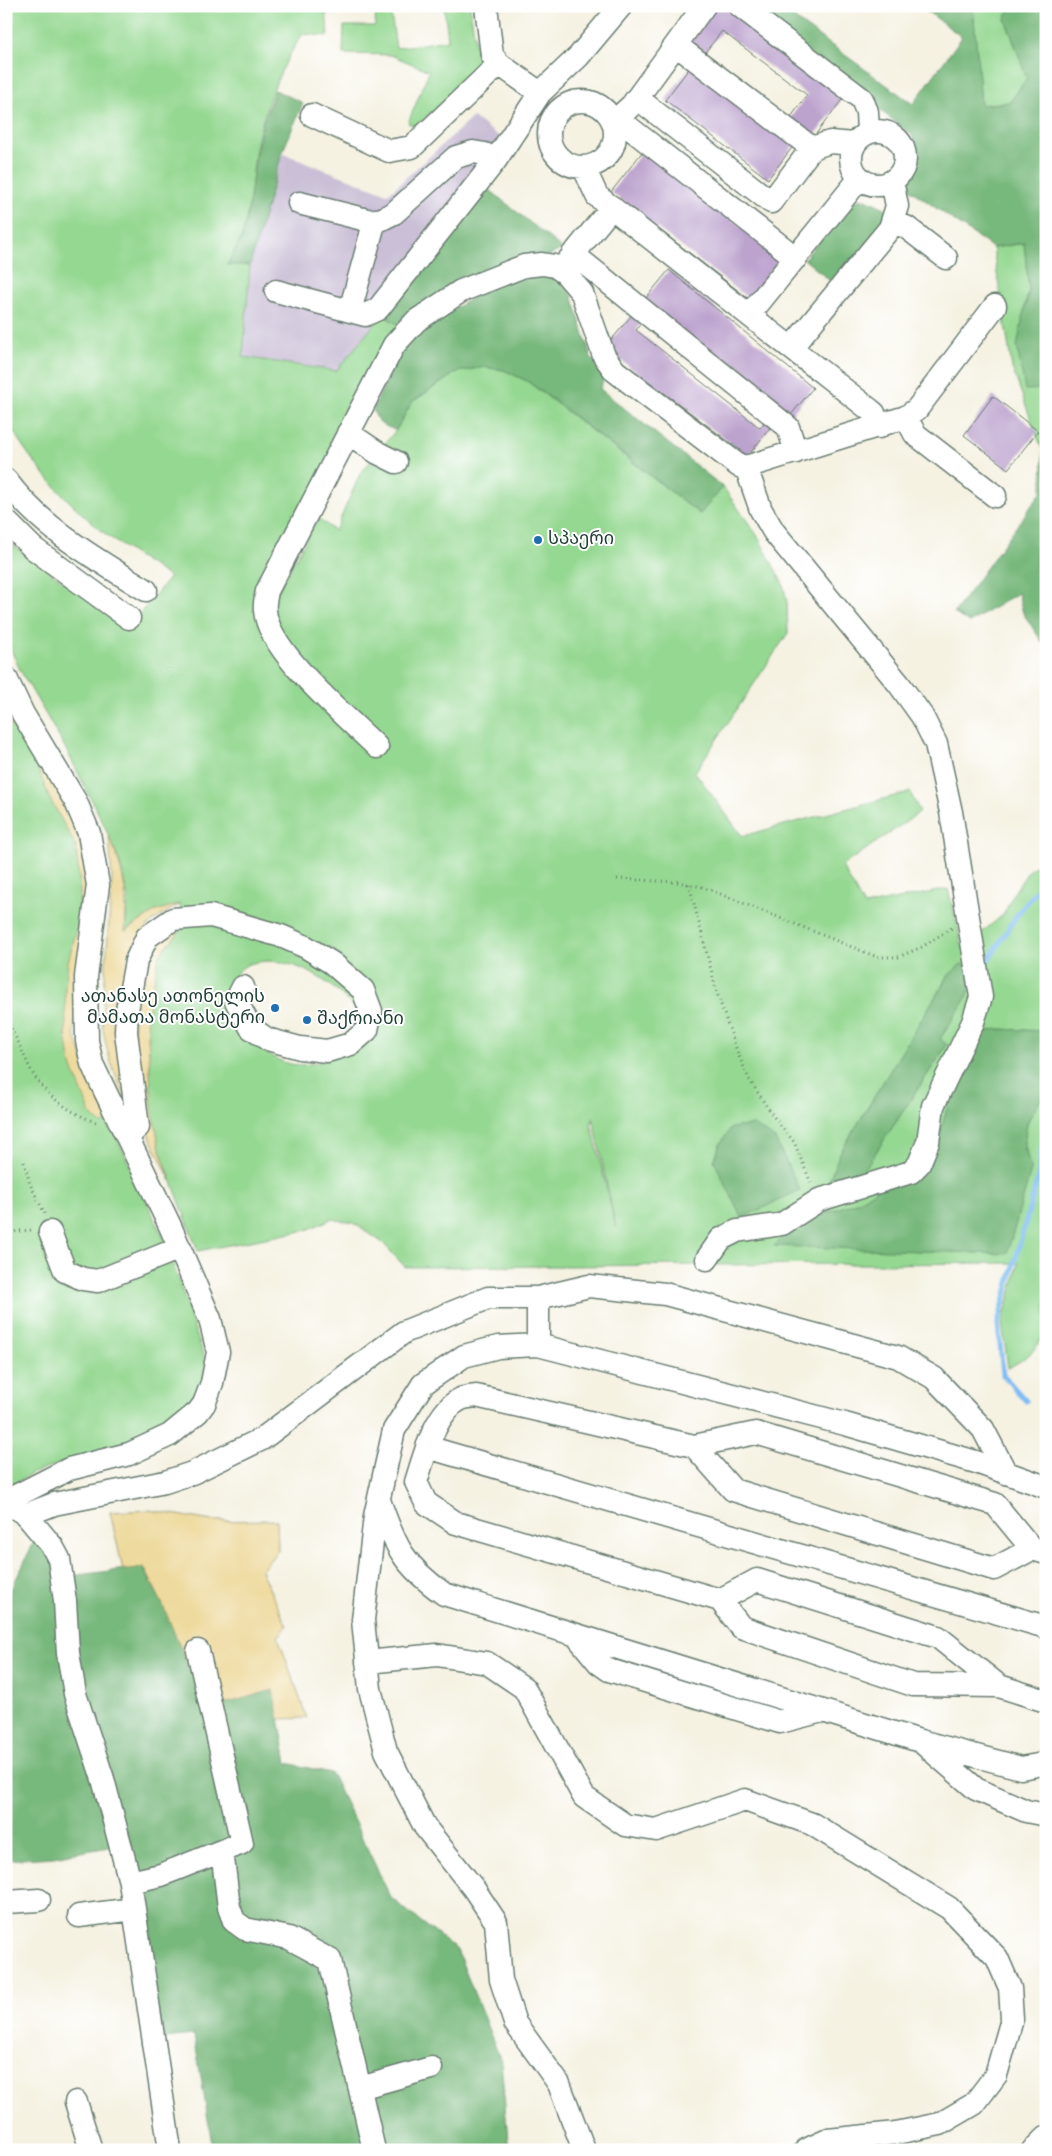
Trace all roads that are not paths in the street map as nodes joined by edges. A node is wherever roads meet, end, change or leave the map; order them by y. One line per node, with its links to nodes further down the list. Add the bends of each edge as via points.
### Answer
1 (486, 6): 6 (street, via 492,55)
2 (621, 6): 7 (street, via 579,56)
3 (704, 6): 5 (street)
4 (740, 6): 11 (street, via 862,99 867,112)
5 (676, 45): 8 (street); 12 (street)
6 (499, 64): 7 (street); 9 (street, via 412,147 400,151 389,151)
7 (540, 93): 13 (street)
8 (637, 98): 10 (street); 12 (street, via 771,202)
9 (312, 115)
10 (613, 122): 14 (street, via 615,139 611,150 595,165); 14 (street, via 604,108 584,100 563,106 550,123 548,133 554,154 568,164); 21 (street, via 631,129)
11 (861, 139): 12 (street, via 830,142); 15 (street, via 851,163); 16 (street, via 887,132 901,144 905,160)
12 (812, 148)
13 (495, 161): 19 (street, via 485,154 473,152 456,157 394,213); 26 (street, via 378,309 365,315)
14 (584, 168): 18 (street, via 597,196)
15 (860, 178): 16 (street, via 876,185); 21 (street)
16 (892, 181): 20 (street, via 897,206)
17 (299, 203): 19 (street)
18 (612, 207): 23 (street); 27 (street)
19 (375, 220): 26 (street)
20 (892, 223): 22 (street, via 906,227); 28 (street)
21 (796, 258): 27 (street)
22 (946, 258)
23 (567, 262): 31 (street, via 554,266 524,266 461,291 416,321 394,345); 32 (street, via 788,427); 34 (street, via 582,293 604,356 615,371 739,466)
24 (276, 291): 26 (street)
25 (995, 306): 29 (street, via 917,409)
26 (350, 311)
27 (750, 315): 28 (street)
28 (792, 348): 30 (street, via 874,413)
29 (906, 418): 30 (street); 36 (street, via 915,434)
30 (879, 427): 32 (street)
31 (348, 433): 33 (street); 41 (street, via 267,591 265,610 272,632 291,661)
32 (796, 452): 34 (street)
33 (396, 462)
34 (746, 467): 46 (street, via 760,510 774,532 900,684 936,744 951,812 981,997 973,1022 933,1106 928,1142 919,1164 911,1172 819,1200 782,1224 737,1231 721,1239)
35 (6, 480): 38 (street, via 43,520 77,548)
36 (995, 496)
37 (6, 521): 39 (street, via 33,548)
38 (146, 590)
39 (129, 618)
40 (6, 678): 43 (street, via 23,714 76,802 89,832 98,885 86,977 87,1041 92,1064)
41 (377, 747)
42 (243, 987): 43 (street, via 236,1001 251,1028 268,1039 327,1051 351,1044 366,1030 371,1011 363,990 332,962 306,947 281,936 211,916 173,919 147,937 136,961 126,1032 138,1127)
43 (123, 1129): 45 (street)
44 (50, 1232): 45 (street, via 65,1271 98,1281)
45 (180, 1248): 54 (street, via 210,1319 218,1352 212,1383 201,1408 170,1434 129,1454 69,1469)
46 (707, 1259)
47 (538, 1298): 48 (street); 51 (street, via 589,1286 665,1294 898,1357 934,1378 982,1429); 55 (street, via 488,1298 404,1332 262,1439 192,1473 164,1482 54,1504)
48 (538, 1345): 51 (street, via 845,1424); 53 (street, via 498,1347 464,1356 423,1384 394,1430)
49 (694, 1446): 50 (street, via 476,1396 461,1398 444,1412); 56 (street, via 756,1433 996,1504); 56 (street, via 733,1490 994,1570)
50 (427, 1447): 57 (street, via 416,1482 426,1503 456,1523); 58 (street)
51 (1006, 1473): 52 (street)
52 (1046, 1487)
53 (378, 1498): 60 (street, via 363,1620); 63 (street, via 406,1561 444,1594)
54 (6, 1501): 55 (street)
55 (26, 1515): 67 (street, via 59,1559 75,1694 103,1779)
56 (1039, 1551)
57 (720, 1600): 61 (street, via 741,1627 913,1685); 61 (street, via 757,1580 938,1637)
58 (1046, 1627)
59 (198, 1651): 66 (street, via 242,1843)
60 (367, 1662): 79 (street, via 370,1689 386,1752 425,1827 496,1922 501,1980 515,2023 559,2084); 80 (street, via 436,1655 487,1663 524,1688 584,1796 624,1825 656,1830 745,1800 812,1824 950,1908 998,1958 1010,1988 1012,2019 996,2075 974,2104 940,2124 896,2133 828,2140)
61 (999, 1686): 62 (street)
62 (1046, 1701)
63 (920, 1741): 64 (street, via 1021,1768); 65 (street, via 976,1789 1026,1811)
64 (1046, 1761)
65 (1046, 1815)
66 (222, 1851): 67 (street); 73 (street, via 229,1907 234,1921 245,1929 289,1938 330,1960)
67 (130, 1882): 70 (street)
68 (39, 1900): 69 (street)
69 (6, 1902)
70 (134, 1909): 71 (street); 77 (street)
71 (79, 1916)
72 (431, 2068): 73 (street)
73 (360, 2088): 78 (street)
74 (76, 2102): 76 (street)
75 (1046, 2137): 81 (street)
76 (91, 2150)
77 (170, 2150)
78 (374, 2150)
79 (584, 2150)
80 (806, 2150)
81 (1033, 2150)

